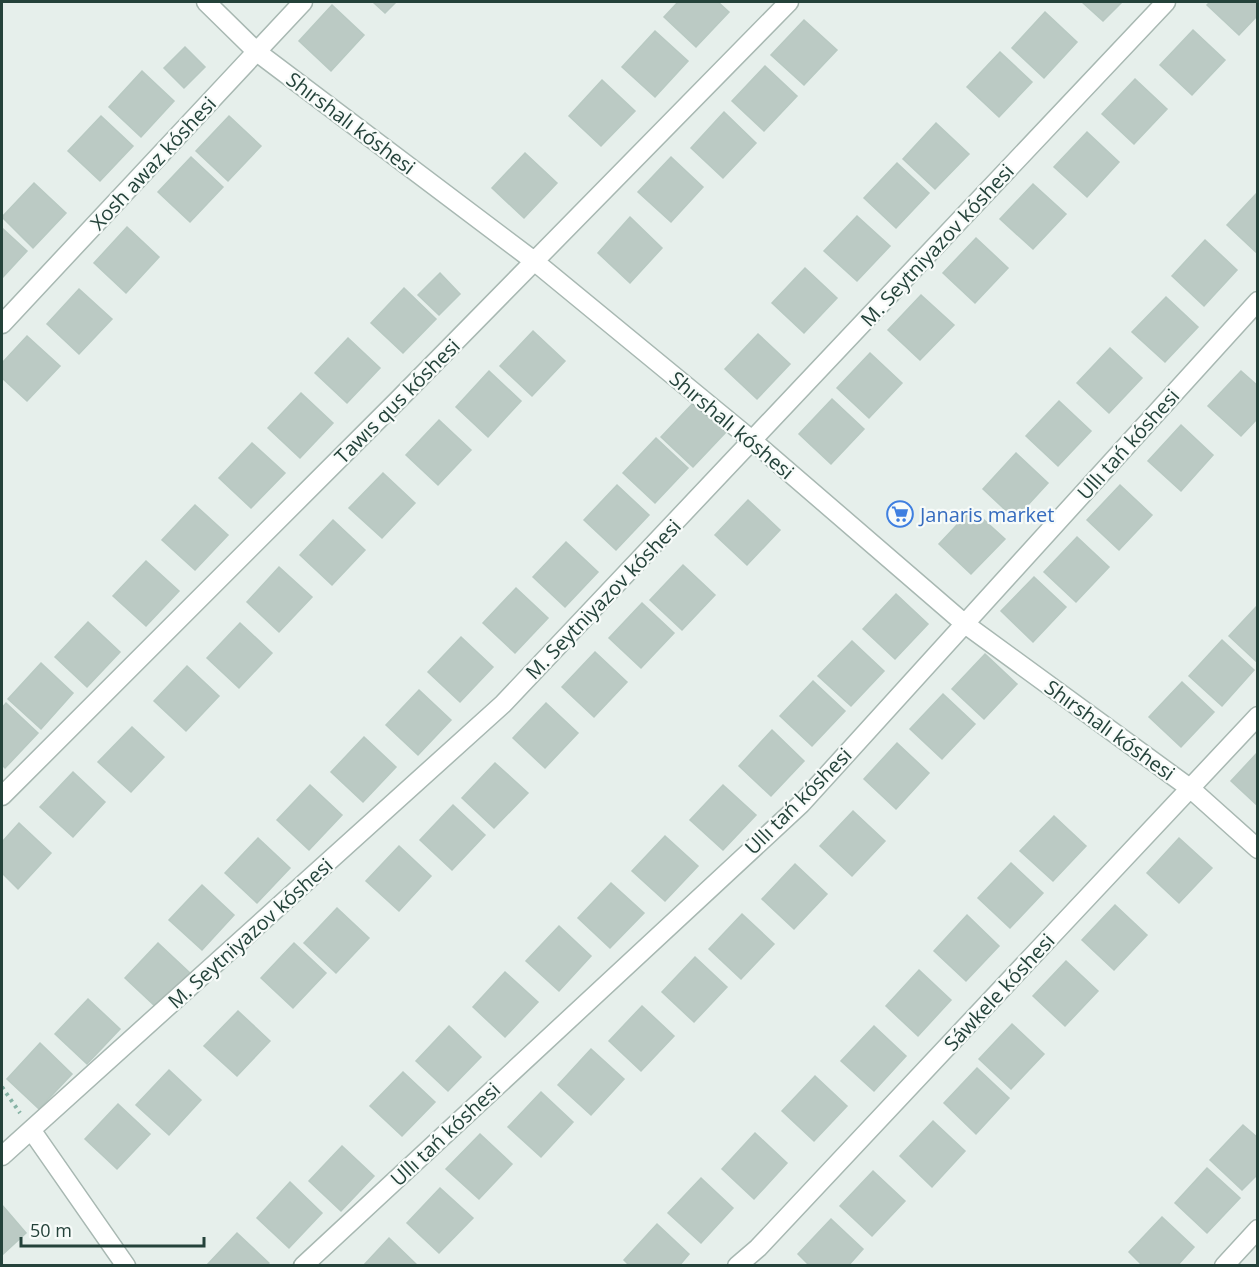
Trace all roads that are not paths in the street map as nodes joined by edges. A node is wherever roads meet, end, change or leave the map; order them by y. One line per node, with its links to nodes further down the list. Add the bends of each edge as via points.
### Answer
1 (206, 2): 5 (street, Shırshalı kóshesi)
2 (303, 2): 5 (street, Xosh awaz kóshesi)
3 (789, 2): 6 (street, Tawıs qus kóshesi)
4 (1166, 2): 9 (street, M. Seytniyazov kóshesi)
5 (257, 52): 6 (street, Shırshalı kóshesi); 8 (street, Xosh awaz kóshesi)
6 (534, 261): 9 (street, Shırshalı kóshesi); 13 (street, Tawıs qus kóshesi)
7 (1257, 301): 10 (street, Ullı tań kóshesi)
8 (2, 324)
9 (753, 441): 10 (street, Shırshalı kóshesi); 15 (street, M. Seytniyazov kóshesi, via 503,704)
10 (965, 624): 12 (street, Shırshalı kóshesi); 19 (street, Ullı tań kóshesi, via 801,804)
11 (1257, 716): 12 (street, Sáwkele kóshesi)
12 (1191, 789): 14 (street, Shırshalı kóshesi); 20 (street, Sáwkele kóshesi)
13 (2, 796)
14 (1257, 849)
15 (32, 1131): 16 (street, M. Seytniyazov kóshesi); 18 (street)
16 (2, 1156)
17 (1257, 1229): 21 (street)
18 (126, 1266)
19 (303, 1266)
20 (737, 1266)
21 (1224, 1266)

